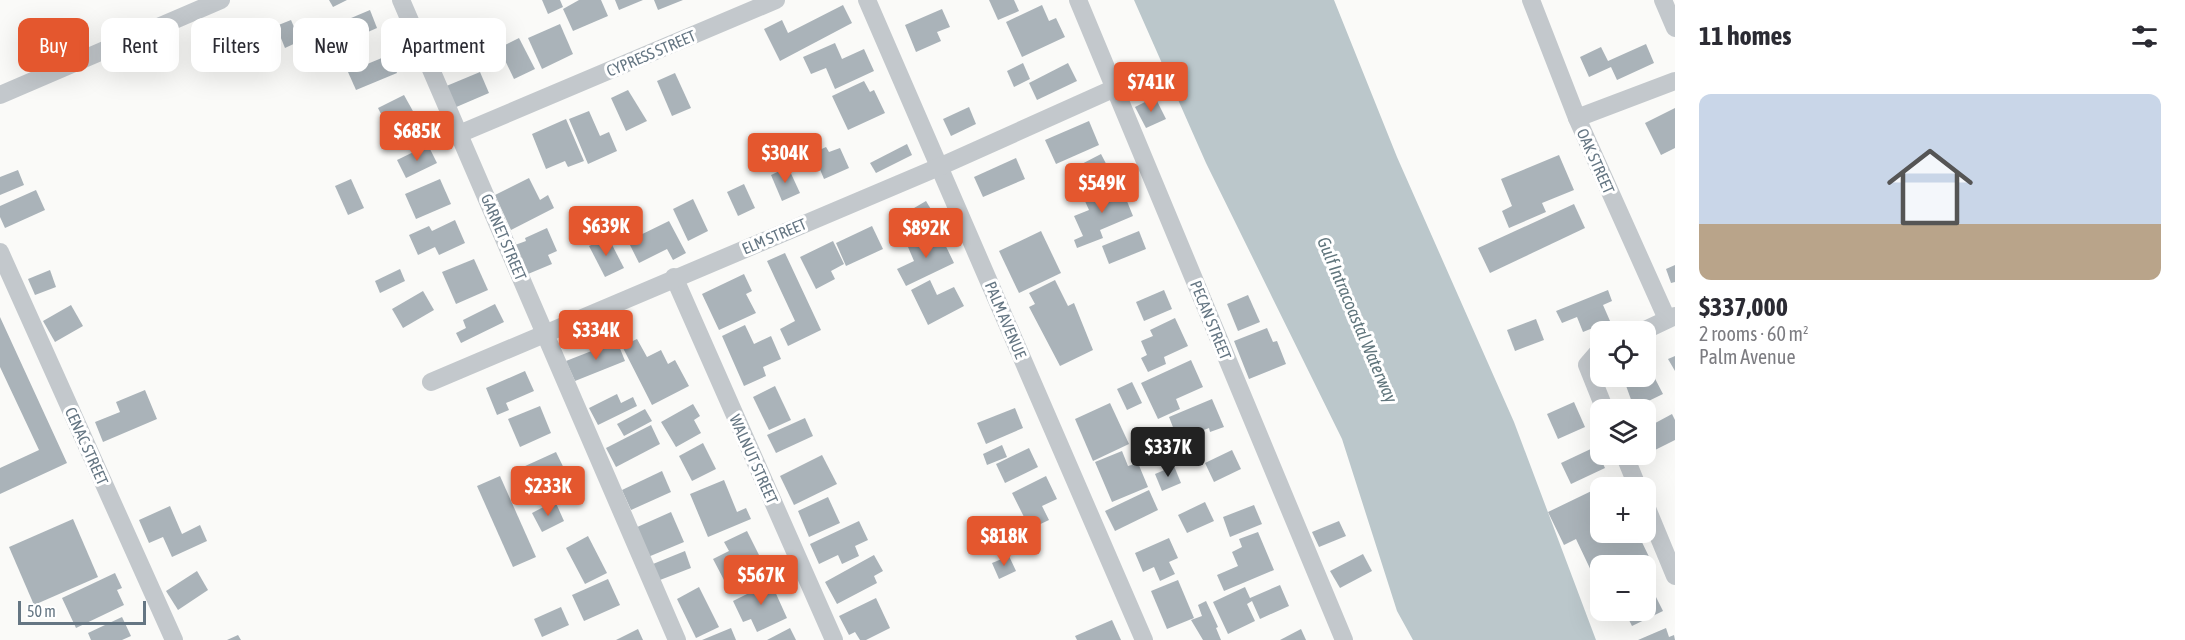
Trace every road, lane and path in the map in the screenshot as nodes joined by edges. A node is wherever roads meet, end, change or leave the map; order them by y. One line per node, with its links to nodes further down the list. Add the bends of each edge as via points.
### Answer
1 (221, 0): 11 (street)
2 (401, 0): 13 (street, GARNET STREET)
3 (776, 0): 13 (street, CYPRESS STREET)
4 (867, 0): 14 (street, PALM AVENUE)
5 (1078, 0): 10 (street, PECAN STREET)
6 (1531, 0): 12 (street, OAK STREET)
7 (1663, 0): 8 (street)
8 (1675, 28)
9 (1675, 81): 12 (street)
10 (1115, 88): 14 (street, ELM STREET); 27 (street, PECAN STREET)
11 (0, 95)
12 (1577, 118): 17 (street, OAK STREET)
13 (459, 134): 19 (street, GARNET STREET)
14 (939, 167): 16 (street, ELM STREET); 26 (street, PALM AVENUE)
15 (0, 252): 23 (street, CENAC STREET)
16 (674, 278): 19 (street, ELM STREET); 25 (street, WALNUT STREET)
17 (1671, 318): 18 (street)
18 (1656, 325)
19 (545, 333): 20 (street, ELM STREET); 24 (street, GARNET STREET)
20 (431, 382)
21 (1656, 530): 22 (street)
22 (1674, 573)
23 (174, 640)
24 (677, 640)
25 (834, 640)
26 (1144, 640)
27 (1344, 640)

